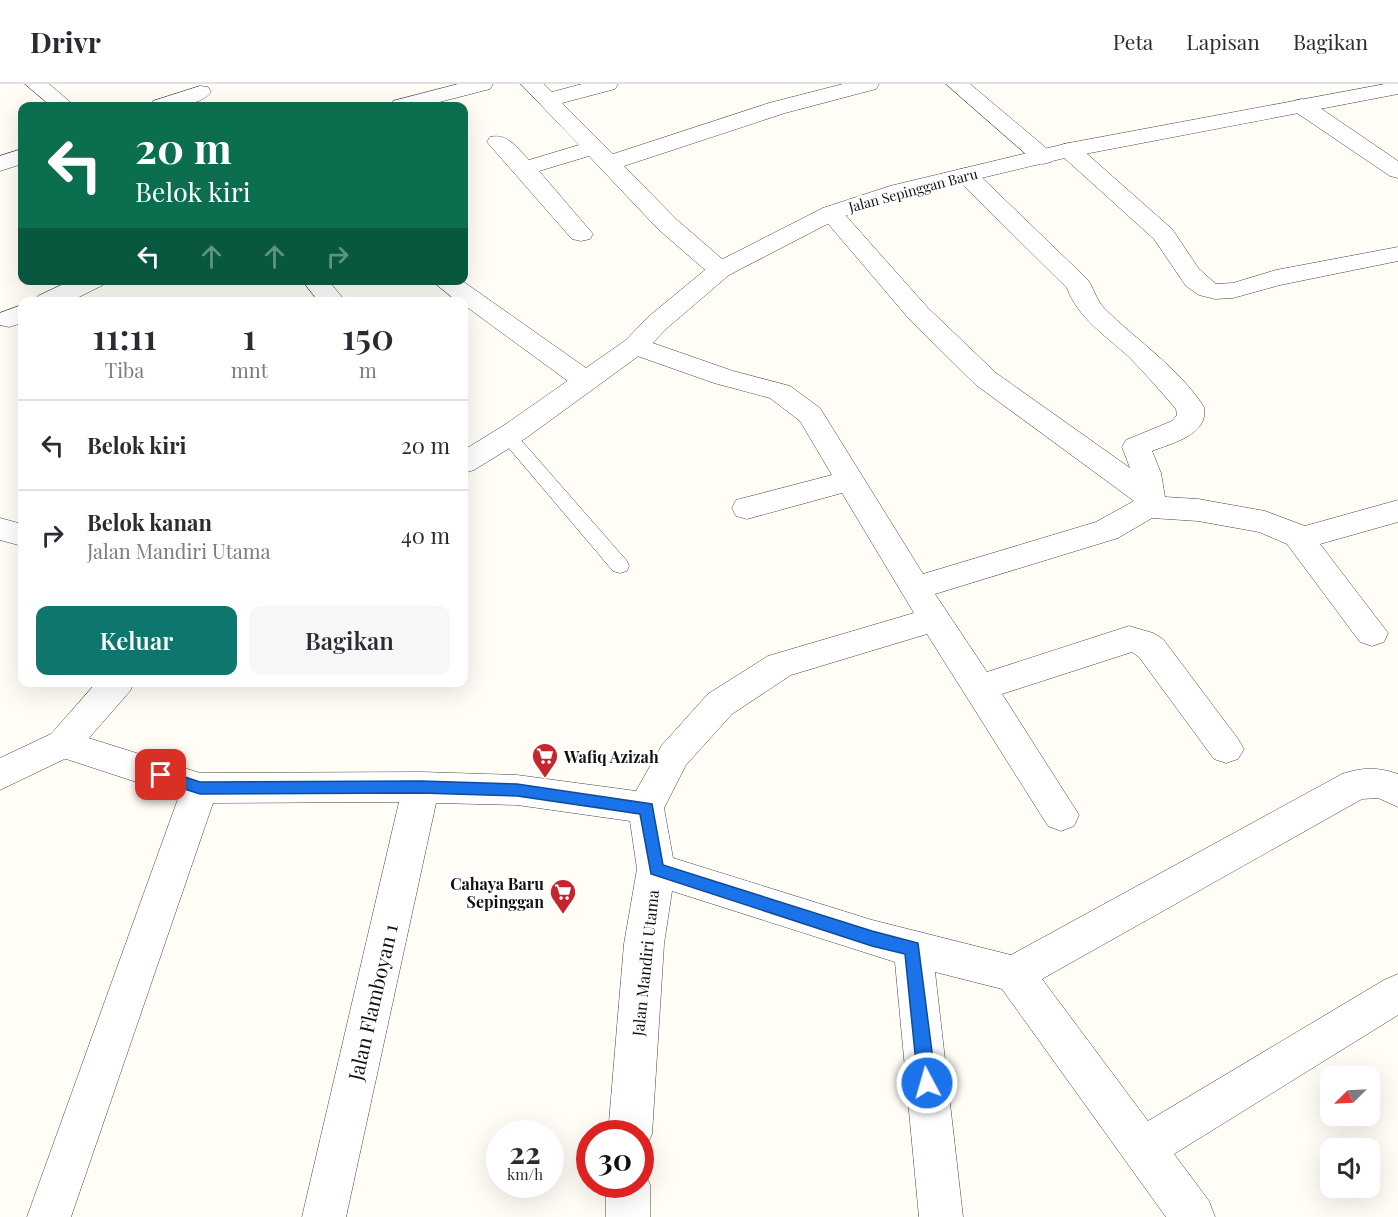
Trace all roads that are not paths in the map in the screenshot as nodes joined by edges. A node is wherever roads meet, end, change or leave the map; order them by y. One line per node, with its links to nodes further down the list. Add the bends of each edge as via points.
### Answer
1 (36, 84): 9 (street)
2 (482, 84): 11 (street)
3 (607, 84): 8 (street)
4 (868, 84): 15 (street)
5 (957, 84): 17 (street)
6 (1398, 88): 12 (street, Jalan Sepinggan Baru)
7 (200, 92): 10 (street)
8 (540, 92): 15 (street)
9 (59, 102)
10 (172, 102)
11 (416, 102)
12 (1302, 106): 14 (street, Jalan Sepinggan Baru); 20 (street)
13 (498, 142): 19 (street)
14 (1069, 150): 17 (street, Jalan Sepinggan Baru); 24 (street, via 1163,234 1196,282 1208,290 1240,288)
15 (601, 155): 19 (street); 25 (street, via 667,224)
16 (18, 157): 18 (street)
17 (1043, 157): 21 (street, Jalan Sepinggan Baru)
18 (0, 164)
19 (524, 168): 23 (street)
20 (1398, 171)
21 (966, 175): 22 (street, Jalan Sepinggan Baru, via 898,191); 36 (street, via 1079,285 1095,313 1190,406 1192,419 1184,428 1136,447 1146,473)
22 (831, 213): 25 (street, Jalan Sepinggan Baru); 36 (street, via 919,314 986,379 1145,494)
23 (581, 234)
24 (1398, 254)
25 (720, 270): 31 (street, Jalan Sepinggan Baru)
26 (83, 285): 29 (street)
27 (318, 285): 30 (street)
28 (450, 285): 32 (street)
29 (58, 297)
30 (329, 297)
31 (635, 346): 32 (street, Jalan Sepinggan Baru); 35 (street, via 780,392 810,415)
32 (586, 381): 33 (street, Jalan Sepinggan Baru)
33 (508, 436): 34 (street, Jalan Sepinggan Baru); 42 (lane)
34 (468, 457)
35 (851, 480): 37 (street); 43 (street)
36 (1149, 504): 41 (street, via 1265,522); 43 (street, via 1107,530)
37 (747, 508)
38 (1398, 511): 41 (street)
39 (0, 529): 40 (street)
40 (18, 534)
41 (1303, 538): 45 (street, via 1302,543)
42 (620, 566)
43 (915, 588): 44 (street)
44 (936, 620): 47 (street); 54 (street, via 780,666 720,704 674,755)
45 (1372, 633)
46 (114, 687): 48 (street)
47 (981, 688): 49 (street, via 1129,639 1150,648); 55 (street)
48 (63, 744): 50 (street); 52 (street)
49 (1226, 748)
50 (0, 775)
51 (421, 787): 52 (street); 54 (street, via 517,790); 64 (street, Jalan Flamboyan 1)
52 (200, 788): 63 (street)
53 (1398, 792): 58 (street, via 1385,783 1355,785)
54 (646, 808): 56 (street, Jalan Mandiri Utama)
55 (1061, 815)
56 (656, 869): 57 (street); 60 (street, Jalan Mandiri Utama, via 644,944)
57 (913, 949): 58 (street); 66 (street)
58 (1014, 974): 61 (street)
59 (1398, 993): 61 (street)
60 (631, 1120)
61 (1144, 1148): 67 (street)
62 (628, 1198): 65 (street)
63 (49, 1217)
64 (324, 1217)
65 (628, 1217)
66 (941, 1217)
67 (1193, 1217)

